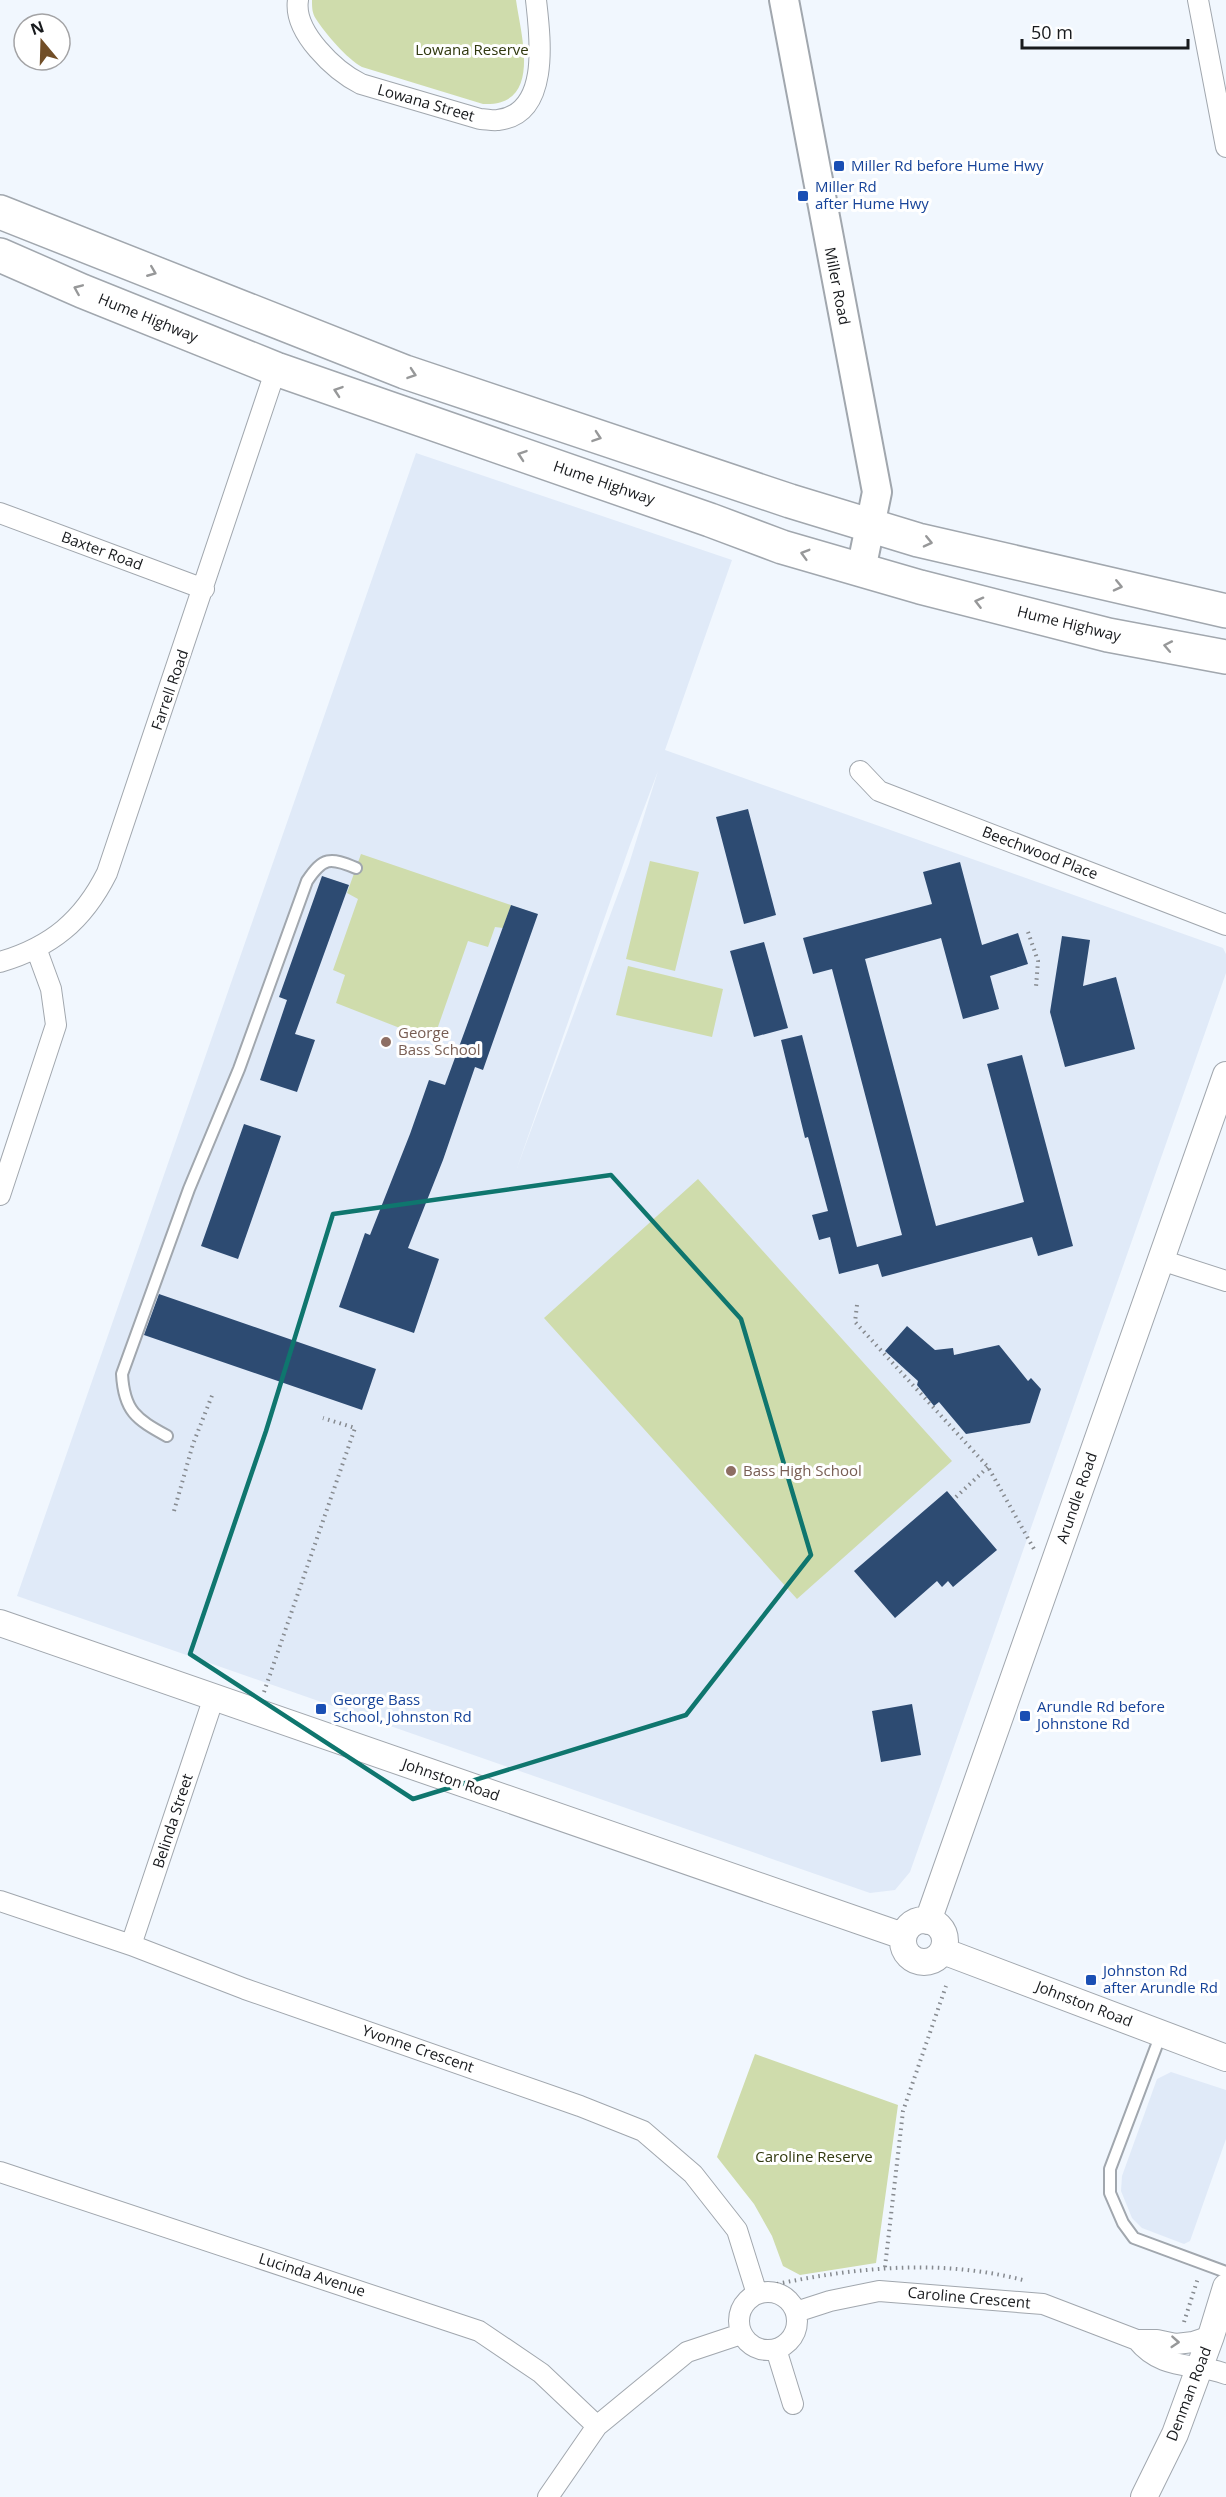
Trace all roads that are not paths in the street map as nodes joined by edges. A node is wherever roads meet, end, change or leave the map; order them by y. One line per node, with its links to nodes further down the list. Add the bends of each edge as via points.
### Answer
1 (298, 0): 2 (street, Lowana Street, via 301,22 342,74 361,84 480,119 500,120 519,112 531,98 537,81 541,36)
2 (536, 0)
3 (784, 0): 10 (main road, Miller Road, via 877,492)
4 (1198, 0): 5 (street)
5 (1226, 147)
6 (0, 212): 10 (highway, one-way to 10, via 405,372)
7 (0, 255): 8 (highway, Hume Highway, one-way to 7)
8 (276, 369): 11 (highway, Hume Highway, one-way to 8, via 782,548); 12 (street, Farrell Road)
9 (0, 513): 12 (street, Baxter Road)
10 (872, 528): 11 (main road, Miller Road); 13 (highway, one-way to 13)
11 (861, 570): 14 (highway, Hume Highway, one-way to 11, via 1108,635)
12 (204, 589): 18 (street, Farrell Road, via 107,873 83,912 53,939)
13 (1226, 611)
14 (1226, 657)
15 (860, 771): 17 (street, Beechwood Place, via 879,791)
16 (356, 868): 24 (lane, via 339,861 325,861 307,881 122,1374 129,1409)
17 (1226, 926)
18 (36, 948): 19 (street, Farrell Road); 21 (street, via 51,988 56,1025)
19 (0, 962)
20 (1226, 1075): 22 (street, Arundle Road)
21 (0, 1195)
22 (1161, 1260): 23 (street); 28 (street, Arundle Road)
23 (1226, 1281)
24 (167, 1436)
25 (0, 1623): 26 (street, Johnston Road)
26 (214, 1697): 29 (street, Johnston Road); 30 (street, Belinda Street)
27 (0, 1902): 30 (street, Yvonne Crescent)
28 (928, 1921): 29 (street, via 911,1924); 31 (street, via 944,1934)
29 (903, 1936): 31 (street, via 904,1949 915,1961 932,1961)
30 (131, 1945): 37 (street, Yvonne Crescent, via 643,2131 693,2174 737,2230)
31 (943, 1951): 32 (street, Johnston Road)
32 (1161, 2034): 33 (street, Johnston Road); 35 (lane, via 1110,2169 1110,2193 1134,2238)
33 (1226, 2058)
34 (0, 2172): 46 (street, Lucinda Avenue, via 479,2331 541,2373)
35 (1226, 2272)
36 (1226, 2288): 40 (street, Denman Road)
37 (757, 2294): 38 (street, via 783,2296); 39 (street, via 742,2308)
38 (796, 2312): 41 (street, Caroline Crescent, via 879,2291 1019,2302 1043,2304); 42 (street, via 792,2337)
39 (741, 2334): 42 (street, via 754,2347); 46 (street, via 687,2352)
40 (1211, 2336): 41 (street, Caroline Crescent, via 1176,2344); 43 (street, Denman Road)
41 (1137, 2340): 43 (street, Caroline Crescent, via 1149,2354)
42 (776, 2349): 45 (street)
43 (1199, 2368): 44 (street, Caroline Crescent); 48 (street, Denman Road, via 1175,2434)
44 (1226, 2374)
45 (793, 2404)
46 (597, 2426): 47 (street)
47 (548, 2497)
48 (1144, 2497)

